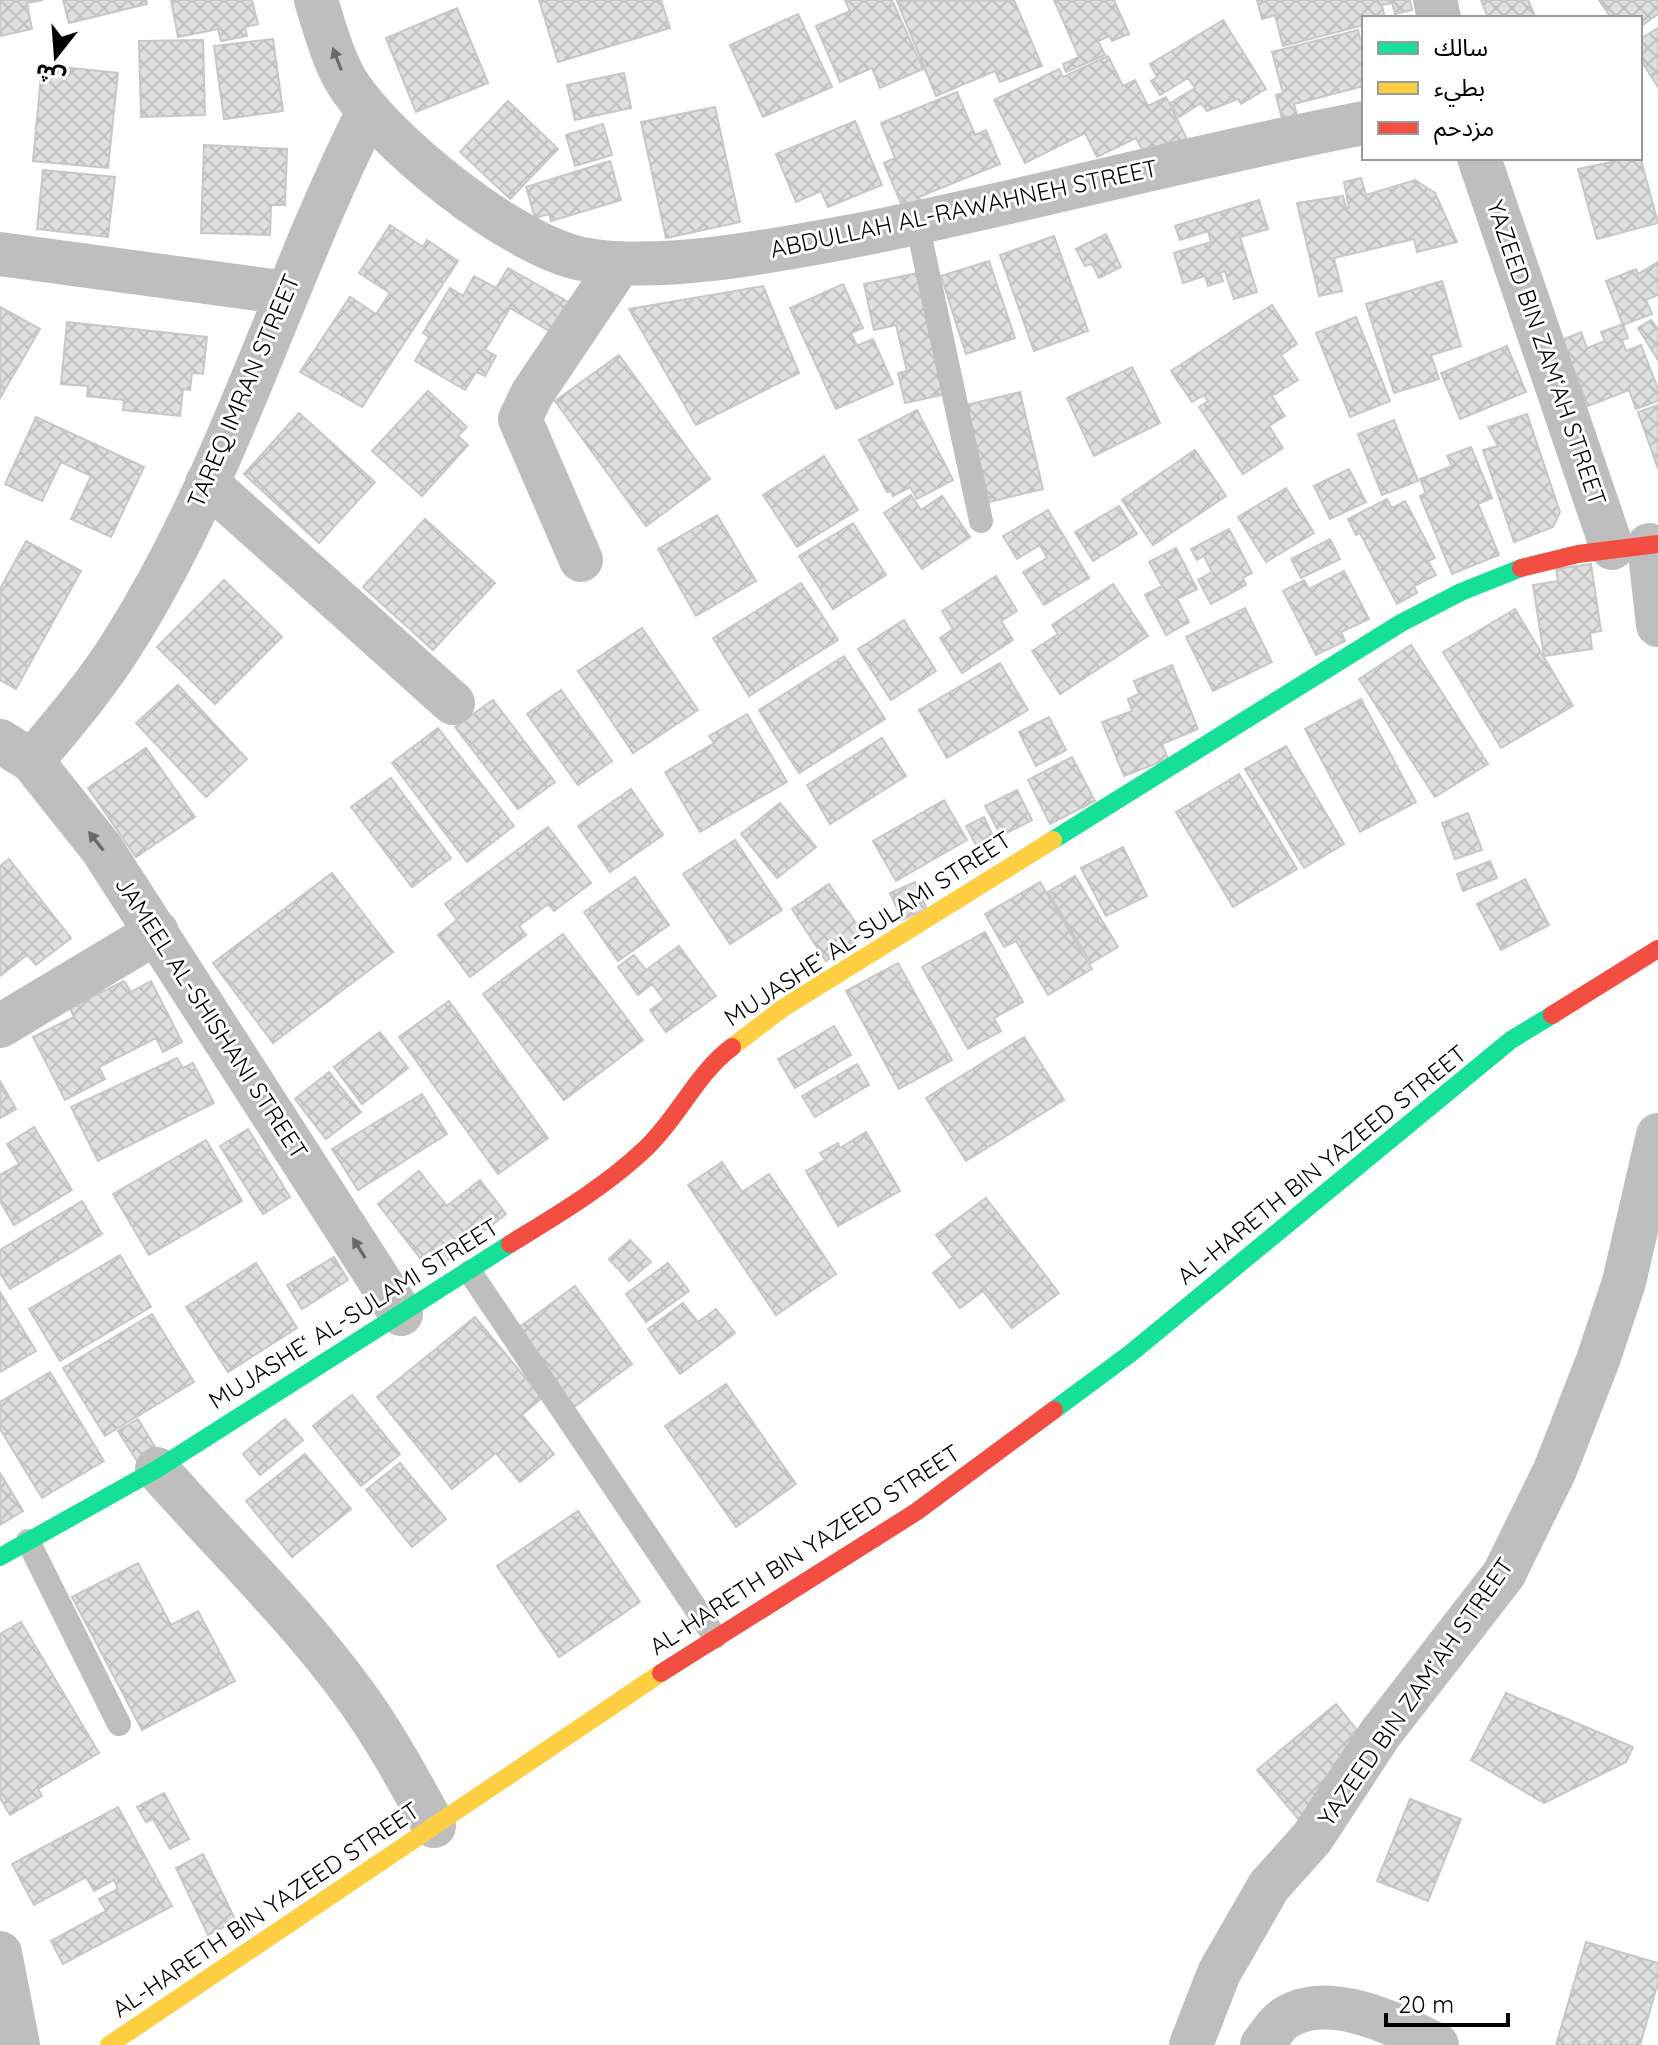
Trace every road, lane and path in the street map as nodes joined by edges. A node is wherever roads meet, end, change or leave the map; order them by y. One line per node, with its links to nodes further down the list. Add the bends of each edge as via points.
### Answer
1 (316, 0): 2 (street, one-way to 1, via 344,77)
2 (368, 112): 7 (street, ABDULLAH AL-RAWAHNEH STREET, via 421,161 545,248); 8 (street, TAREQ IMRAN STREET)
3 (1362, 123): 5 (street, ABDULLAH AL-RAWAHNEH STREET)
4 (1480, 160): 11 (street, YAZEED BIN ZAM‘AH STREET)
5 (917, 223): 7 (street, ABDULLAH AL-RAWAHNEH STREET, via 780,250); 10 (lane)
6 (0, 254): 8 (street)
7 (620, 263): 12 (street, via 520,419)
8 (287, 293): 9 (street, TAREQ IMRAN STREET)
9 (207, 483): 14 (street); 15 (street, TAREQ IMRAN STREET, via 124,641)
10 (981, 521)
11 (1640, 545): 13 (street, YAZEED BIN ZAM‘AH STREET); 20 (street, MUJASHE‘ AL-SULAMI STREET, via 1513,570 1401,623 783,1008 712,1062 647,1147 591,1193)
12 (581, 560)
13 (1658, 625)
14 (453, 703)
15 (16, 751): 16 (street, JAMEEL AL-SHISHANI STREET, one-way to 15, via 102,849)
16 (157, 932): 18 (street); 21 (street, JAMEEL AL-SHISHANI STREET, one-way to 16)
17 (1658, 949): 25 (street, AL-HARETH BIN YAZEED STREET, via 1511,1040 1131,1353 916,1512)
18 (0, 1026)
19 (1658, 1135): 31 (street, YAZEED BIN ZAM‘AH STREET, via 1624,1282 1598,1360 1555,1470 1504,1574 1380,1734 1312,1838 1269,1886 1219,1973)
20 (470, 1272): 21 (street, MUJASHE‘ AL-SULAMI STREET); 25 (lane)
21 (401, 1314): 22 (street, MUJASHE‘ AL-SULAMI STREET)
22 (157, 1469): 23 (street, MUJASHE‘ AL-SULAMI STREET); 27 (street, via 355,1695)
23 (28, 1541): 24 (street, MUJASHE‘ AL-SULAMI STREET); 26 (lane)
24 (0, 1557)
25 (715, 1637): 27 (street, AL-HARETH BIN YAZEED STREET)
26 (119, 1724)
27 (434, 1826): 30 (street, AL-HARETH BIN YAZEED STREET)
28 (0, 1953): 29 (street)
29 (18, 2045)
30 (109, 2045)
31 (1191, 2045)
32 (1262, 2045): 33 (street, via 1286,2017 1318,2007 1367,2015)
33 (1437, 2045)

